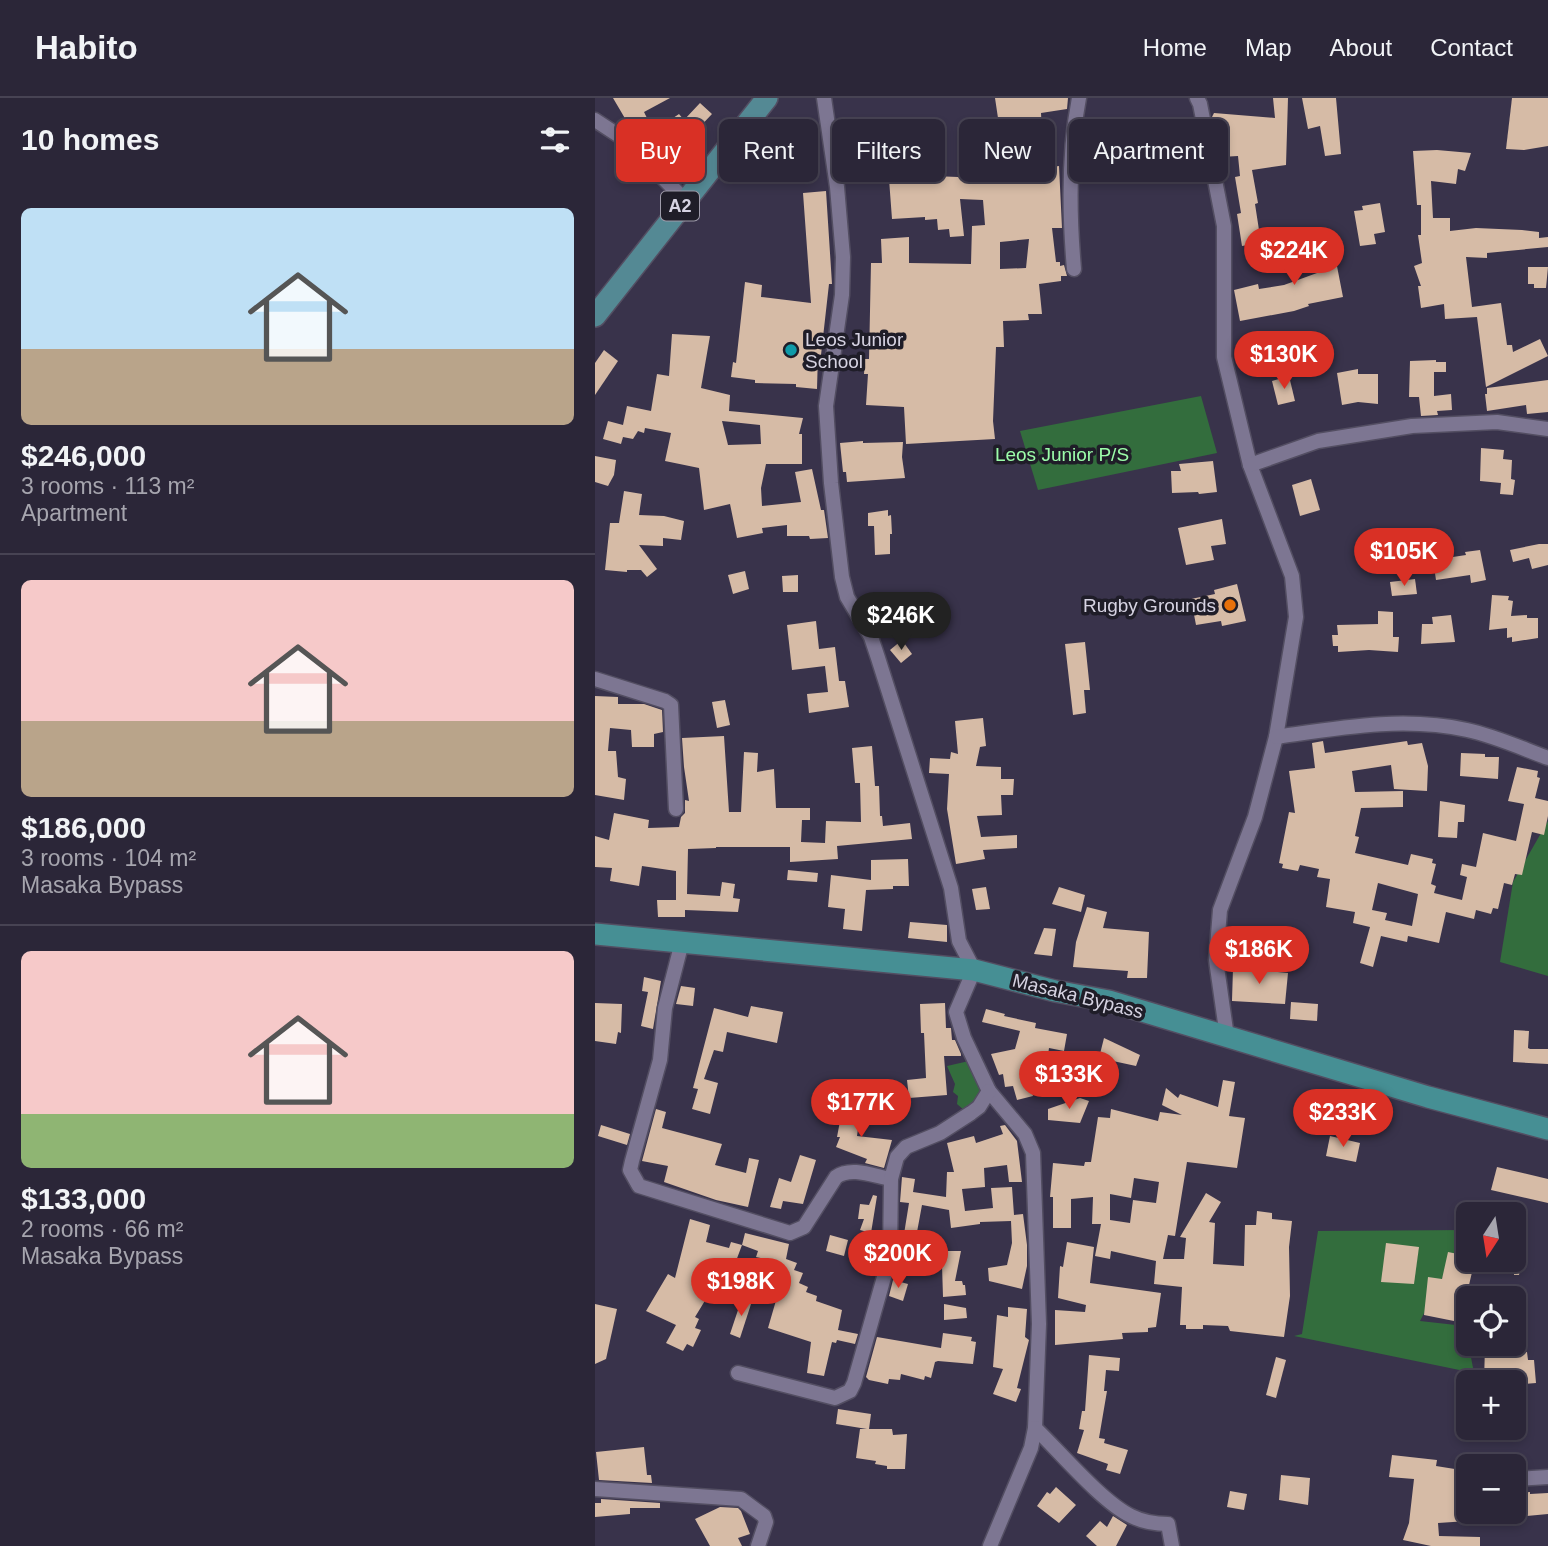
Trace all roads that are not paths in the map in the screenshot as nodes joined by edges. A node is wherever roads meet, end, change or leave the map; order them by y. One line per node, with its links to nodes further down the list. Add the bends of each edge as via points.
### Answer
1 (767, 98): 6 (main road, A2)
2 (824, 98): 17 (street, via 843,257 826,406 842,578 878,658 951,888 959,940)
3 (1079, 98): 7 (street, via 1070,200)
4 (1197, 98): 10 (street, via 1224,226 1224,357)
5 (595, 120): 6 (street, via 625,139)
6 (685, 200): 8 (main road, A2)
7 (1074, 269)
8 (595, 316)
9 (1548, 429): 10 (street, via 1497,422 1412,426 1318,441)
10 (1250, 465): 12 (street, via 1295,596 1296,617)
11 (595, 679): 14 (street, via 671,705)
12 (1276, 737): 13 (street, via 1390,722 1464,729); 18 (street, via 1255,817 1220,910 1216,960)
13 (1548, 758)
14 (676, 809)
15 (595, 934): 16 (highway, Masaka Bypass)
16 (682, 942): 17 (highway, Masaka Bypass); 21 (street, via 665,1007 660,1060 630,1170 639,1186 790,1233 804,1227 842,1172)
17 (974, 970): 18 (highway, Masaka Bypass, via 1109,1001); 19 (street, via 956,1012)
18 (1227, 1037): 20 (highway, Masaka Bypass)
19 (989, 1091): 21 (street, via 971,1113 906,1147 897,1157); 23 (street, via 1025,1135 1033,1153 1039,1324)
20 (1548, 1129)
21 (891, 1179): 22 (street, via 890,1256 850,1391 835,1398)
22 (738, 1373)
23 (1035, 1428): 28 (street); 29 (street, via 1115,1507 1152,1524 1168,1524)
24 (1548, 1477): 25 (street)
25 (1526, 1478)
26 (595, 1489): 27 (street, via 741,1499 764,1516)
27 (758, 1546)
28 (990, 1546)
29 (1172, 1546)

